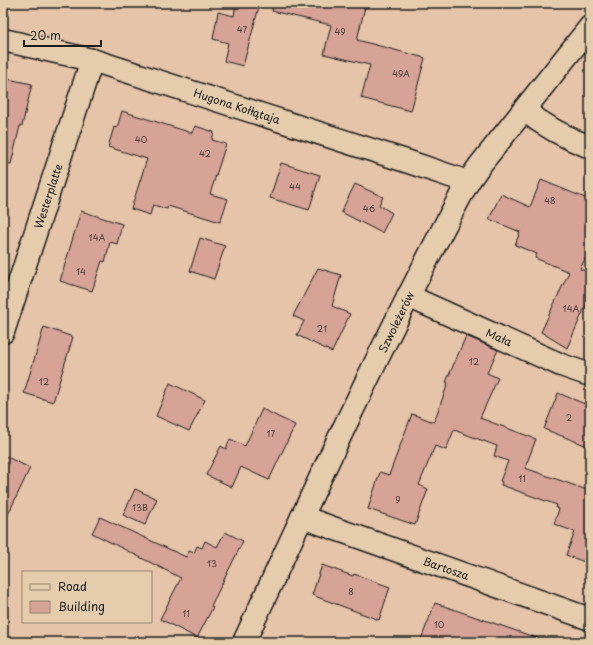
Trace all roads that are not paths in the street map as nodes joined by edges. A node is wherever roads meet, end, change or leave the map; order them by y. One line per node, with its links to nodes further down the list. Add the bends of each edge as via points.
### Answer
1 (590, 27): 4 (street, Szwoleżerów)
2 (3, 40): 3 (street, Hugona Kołłątaja)
3 (92, 60): 6 (street, Hugona Kołłątaja); 8 (street, Westerplatte)
4 (524, 110): 5 (street, via 541,123); 6 (street, Szwoleżerów)
5 (590, 147)
6 (468, 182): 7 (street, Szwoleżerów)
7 (408, 296): 9 (street, Mała, via 561,365); 10 (street, Szwoleżerów)
8 (3, 332)
9 (590, 375)
10 (302, 517): 11 (street, Bartosza); 12 (street, Szwoleżerów)
11 (590, 619)
12 (244, 642)

